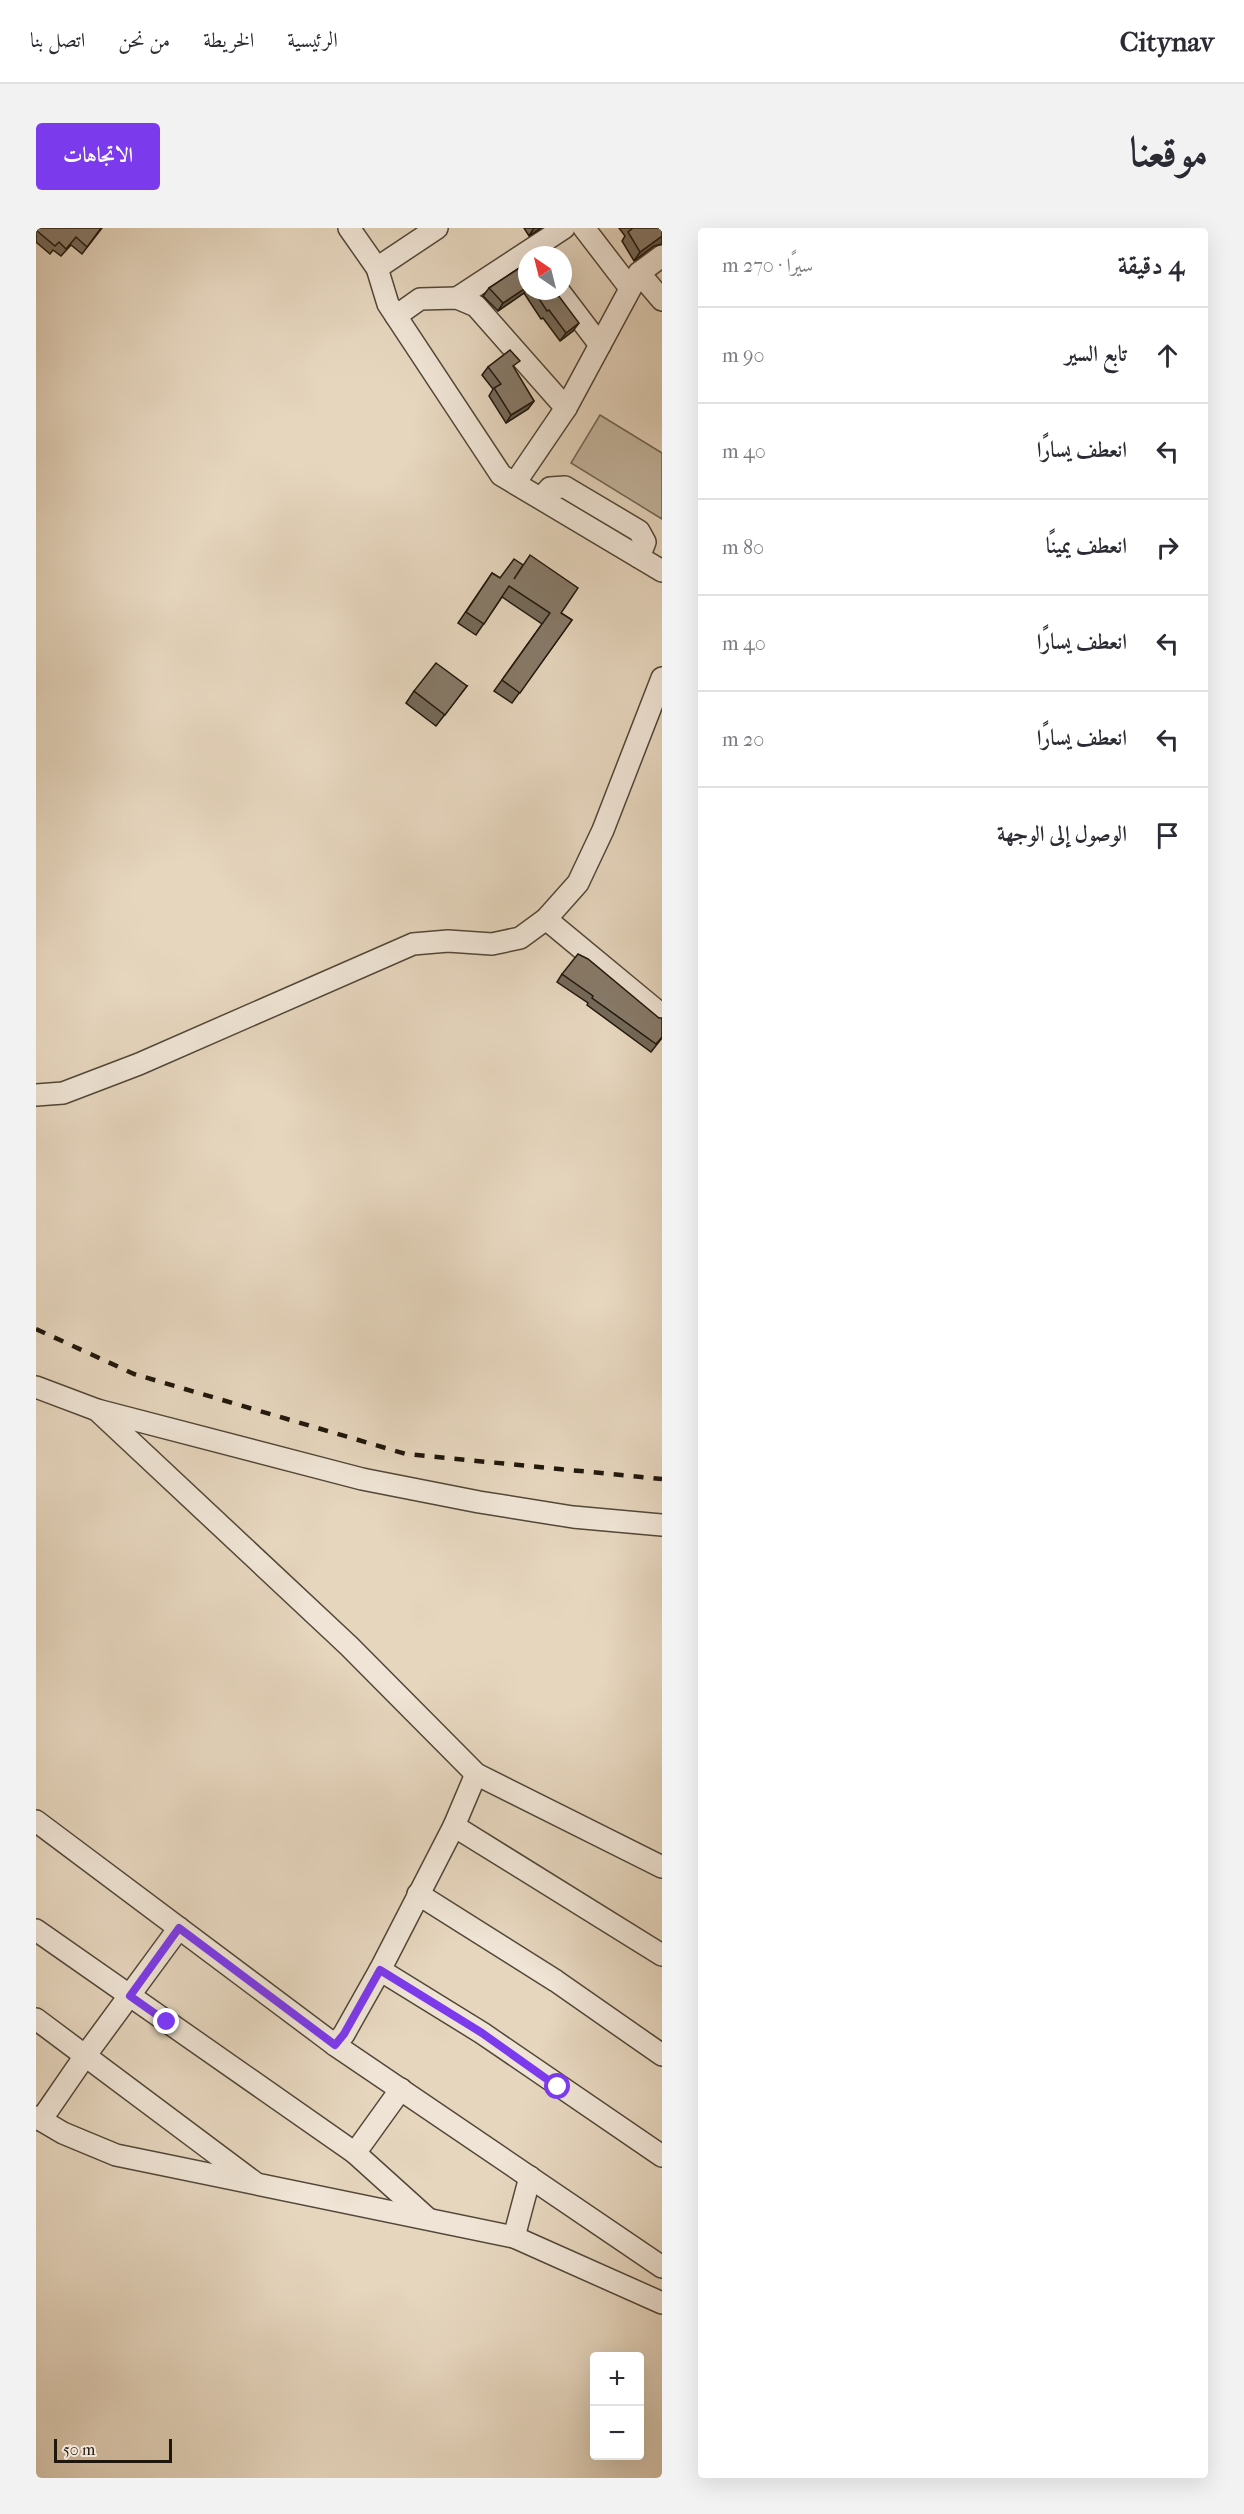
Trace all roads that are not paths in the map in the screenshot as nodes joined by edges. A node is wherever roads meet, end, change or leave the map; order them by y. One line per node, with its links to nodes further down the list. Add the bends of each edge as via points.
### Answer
1 (349, 228): 8 (street)
2 (437, 228): 8 (street)
3 (564, 228): 5 (street)
4 (584, 228): 9 (street)
5 (540, 246)
6 (662, 256): 9 (street)
7 (518, 260): 10 (street)
8 (377, 268): 13 (street, via 388,304)
9 (634, 280): 12 (street); 14 (street)
10 (457, 298): 13 (street, via 420,299); 15 (street, via 476,306)
11 (566, 300): 14 (street)
12 (662, 300)
13 (396, 316): 16 (street, via 501,475)
14 (600, 345): 15 (street)
15 (566, 408): 16 (street)
16 (514, 483): 17 (street)
17 (662, 571)
18 (662, 678): 19 (street, via 603,830 578,883)
19 (546, 919): 20 (street); 21 (street, via 520,938 492,944 413,944 128,1068 63,1093)
20 (662, 1015)
21 (36, 1095)
22 (36, 1387): 23 (street)
23 (97, 1410): 24 (street, via 374,1481 573,1517); 25 (street, via 349,1646)
24 (662, 1525)
25 (476, 1774): 27 (street); 28 (street)
26 (36, 1821): 30 (street)
27 (454, 1826): 29 (street); 32 (street)
28 (662, 1867)
29 (418, 1894): 33 (street); 37 (street, via 556,1981)
30 (179, 1928): 34 (street); 36 (street)
31 (36, 1930): 34 (street)
32 (662, 1955)
33 (380, 1970): 36 (street); 42 (street, via 482,2033)
34 (130, 1996): 38 (street); 41 (street)
35 (36, 2019): 38 (street)
36 (335, 2045): 39 (street)
37 (662, 2055)
38 (85, 2056): 40 (street); 44 (street)
39 (401, 2089): 41 (street); 43 (street)
40 (39, 2118): 44 (street, via 63,2133 116,2155)
41 (355, 2153): 45 (street)
42 (662, 2156)
43 (530, 2177): 46 (street); 47 (street)
44 (259, 2186): 45 (street)
45 (427, 2219): 46 (street)
46 (513, 2237): 48 (street)
47 (662, 2266)
48 (662, 2303)

